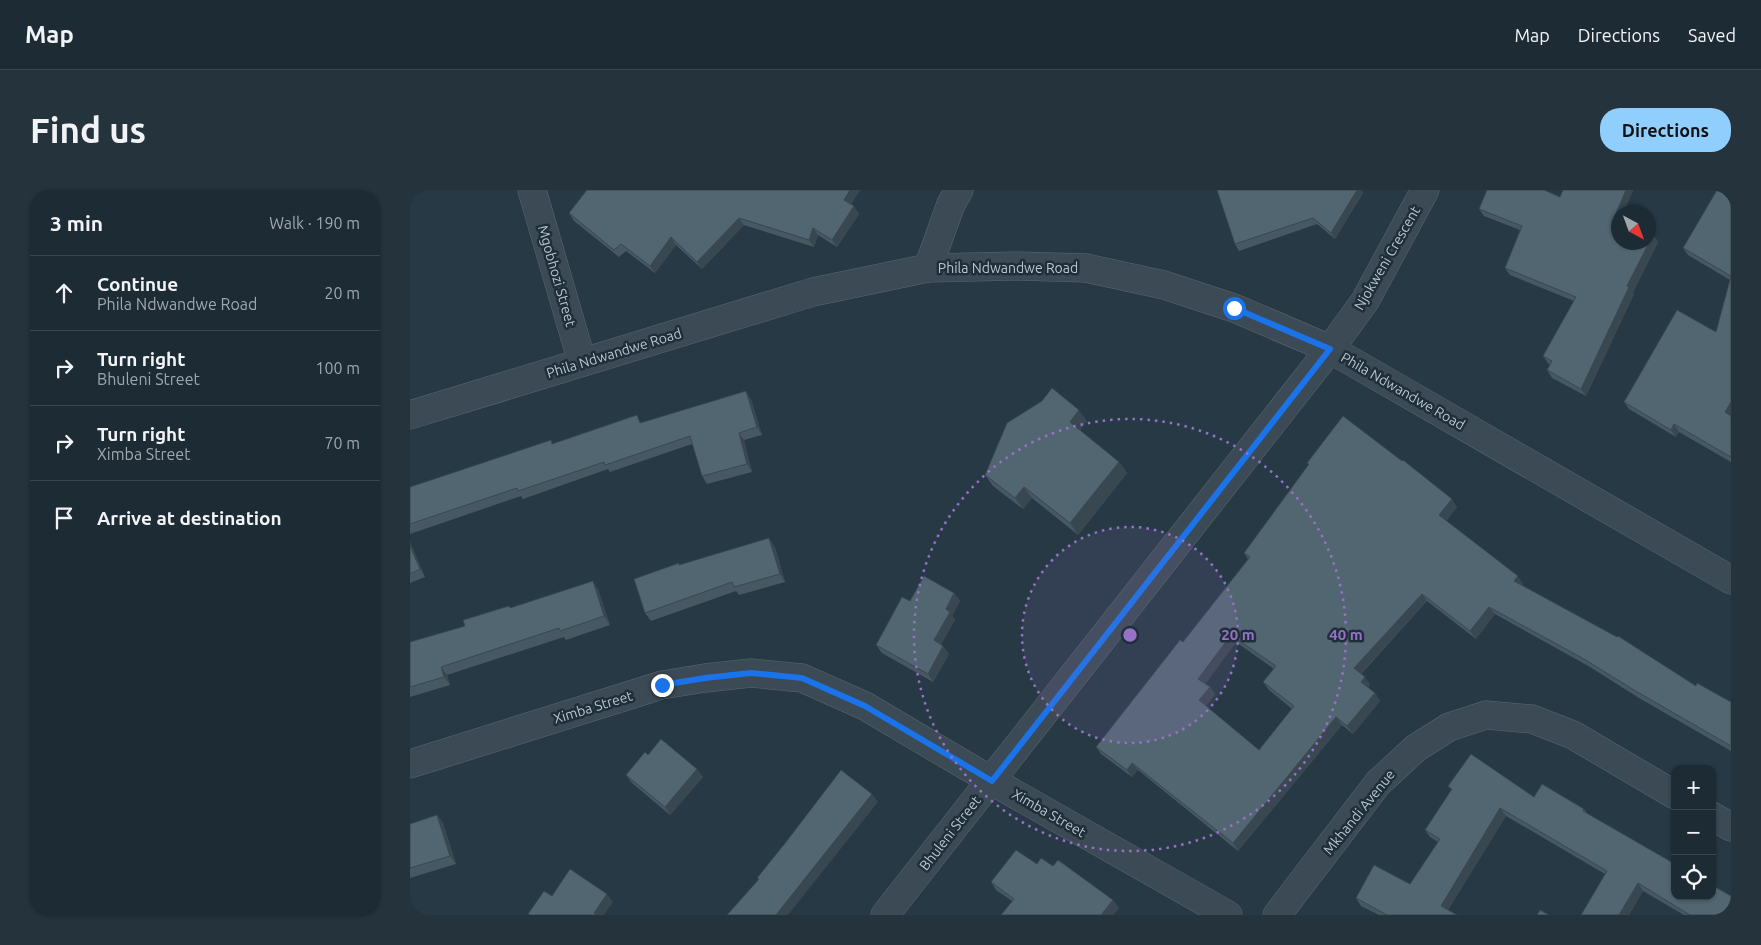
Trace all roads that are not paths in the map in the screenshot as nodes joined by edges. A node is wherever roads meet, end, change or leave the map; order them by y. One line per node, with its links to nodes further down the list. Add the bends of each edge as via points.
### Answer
1 (532, 190): 6 (street, Mgobhozi Street)
2 (959, 190): 4 (street)
3 (1426, 190): 5 (street, Njokweni Crescent, via 1365,301)
4 (928, 268): 5 (street, Phila Ndwandwe Road, via 1086,268 1164,285 1234,308); 6 (street, Phila Ndwandwe Road, via 813,292)
5 (1330, 349): 8 (street, Phila Ndwandwe Road); 10 (street, Bhuleni Street)
6 (582, 362): 7 (street, Phila Ndwandwe Road)
7 (410, 415)
8 (1731, 580)
9 (410, 764): 10 (street, Ximba Street, via 662,685 751,673 802,678 865,706)
10 (992, 781): 14 (street, Bhuleni Street); 15 (street, Ximba Street)
11 (1671, 793): 16 (street, Mkhandi Avenue, via 1573,735 1532,719 1486,715 1449,727 1416,748 1378,783)
12 (1716, 818): 13 (street)
13 (1731, 827)
14 (885, 915)
15 (1228, 915)
16 (1277, 915)

